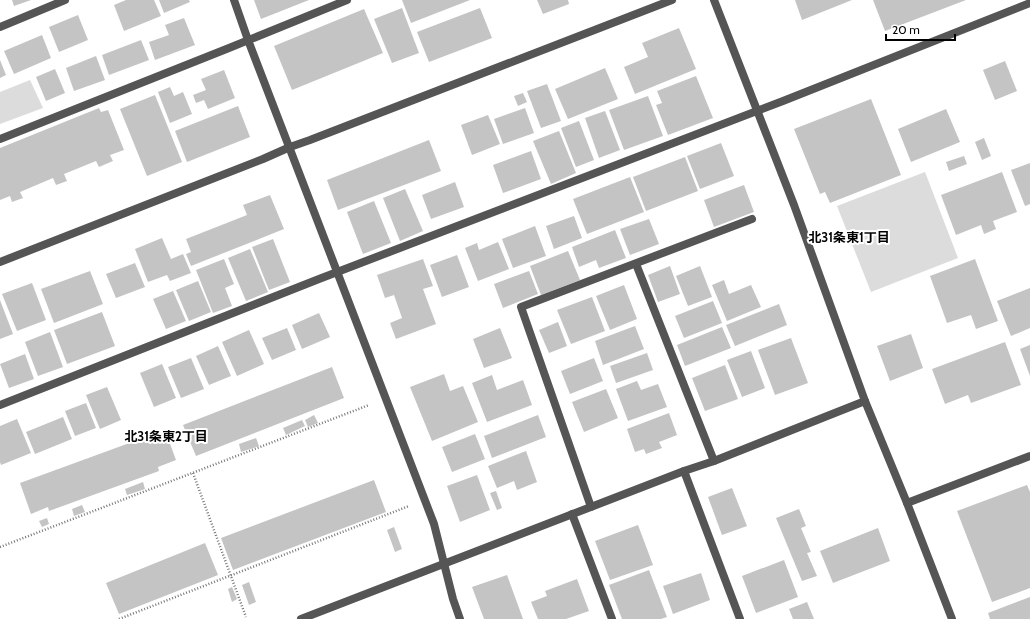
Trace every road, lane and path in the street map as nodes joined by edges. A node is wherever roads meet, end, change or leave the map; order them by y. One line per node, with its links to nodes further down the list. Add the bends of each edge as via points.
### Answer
1 (64, 0): 7 (street)
2 (234, 0): 8 (street)
3 (347, 0): 8 (street)
4 (672, 0): 11 (street)
5 (714, 0): 9 (street)
6 (1030, 4): 9 (street)
7 (0, 27)
8 (248, 40): 10 (street); 11 (street)
9 (757, 110): 15 (street); 16 (street)
10 (0, 139)
11 (290, 147): 13 (street); 15 (street)
12 (752, 218): 14 (street)
13 (0, 262)
14 (636, 264): 20 (street); 25 (street, via 521,307)
15 (337, 272): 17 (street); 28 (street, via 434,524)
16 (865, 401): 20 (street); 23 (street)
17 (0, 405)
18 (369, 405): 22 (path)
19 (1030, 456): 23 (street)
20 (714, 461): 21 (street)
21 (684, 471): 25 (street); 35 (street)
22 (193, 473): 27 (path); 29 (path)
23 (907, 503): 36 (street)
24 (409, 506): 29 (path)
25 (591, 507): 26 (street)
26 (572, 514): 28 (street); 34 (street)
27 (0, 547)
28 (444, 563): 32 (street); 33 (street)
29 (231, 575): 30 (path); 31 (path)
30 (246, 617)
31 (119, 619)
32 (301, 619)
33 (460, 619)
34 (612, 619)
35 (740, 619)
36 (952, 619)

